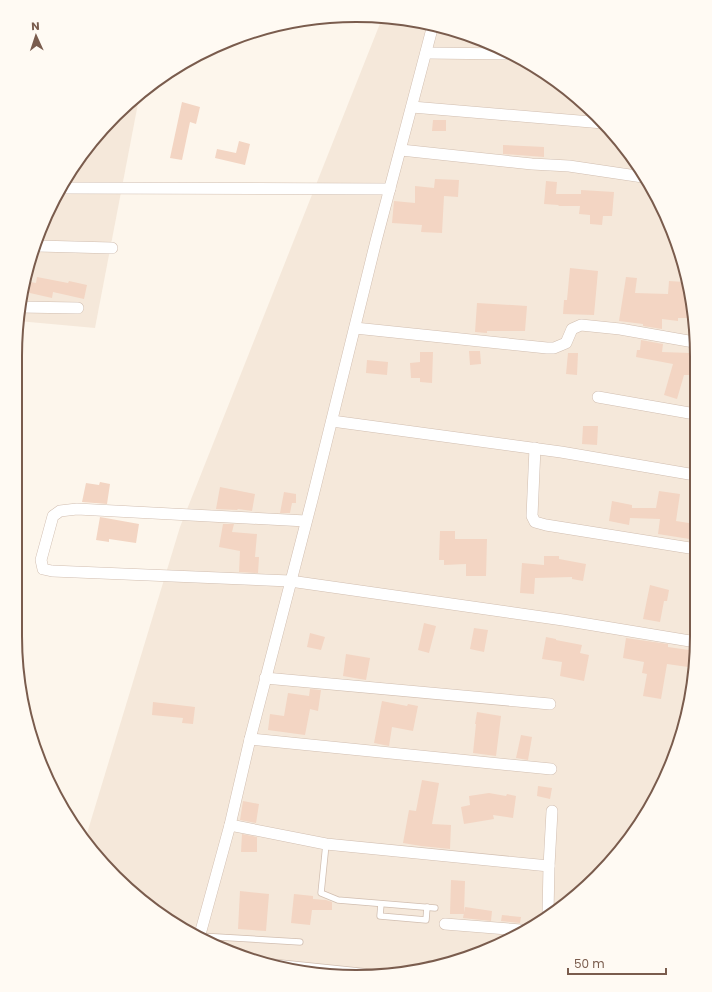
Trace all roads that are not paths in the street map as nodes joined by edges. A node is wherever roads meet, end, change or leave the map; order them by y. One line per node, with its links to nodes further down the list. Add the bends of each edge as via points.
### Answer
1 (432, 31): 2 (street)
2 (426, 53): 3 (street); 4 (street)
3 (499, 54)
4 (412, 107): 5 (street); 6 (street)
5 (594, 122)
6 (401, 150): 7 (street); 9 (street)
7 (637, 175)
8 (68, 188): 9 (street)
9 (390, 190): 14 (street)
10 (41, 246): 11 (street)
11 (112, 248)
12 (26, 307): 13 (street)
13 (78, 308)
14 (355, 328): 15 (street, via 547,348 566,343 572,329 581,325); 18 (street)
15 (689, 341)
16 (598, 397): 17 (street)
17 (690, 413)
18 (332, 421): 19 (street); 21 (street)
19 (536, 448): 20 (street); 22 (street, via 532,516 535,522)
20 (690, 474)
21 (306, 521): 23 (street); 23 (street, via 77,509 60,511 53,516 41,560 43,569 52,571)
22 (690, 548)
23 (290, 580): 24 (street); 25 (street)
24 (690, 641)
25 (265, 678): 26 (street); 27 (street)
26 (550, 704)
27 (250, 739): 28 (street); 30 (street)
28 (551, 769)
29 (552, 811): 32 (street)
30 (230, 825): 31 (street); 39 (street)
31 (326, 844): 32 (street); 33 (lane, via 321,893 338,900)
32 (549, 866): 36 (street)
33 (381, 904): 34 (lane); 34 (lane, via 380,916 426,920)
34 (427, 907): 35 (lane)
35 (435, 908)
36 (548, 909)
37 (445, 924): 38 (street)
38 (515, 930)
39 (200, 932)
40 (212, 938): 41 (lane)
41 (300, 942)
42 (291, 964): 43 (lane)
43 (344, 969)

